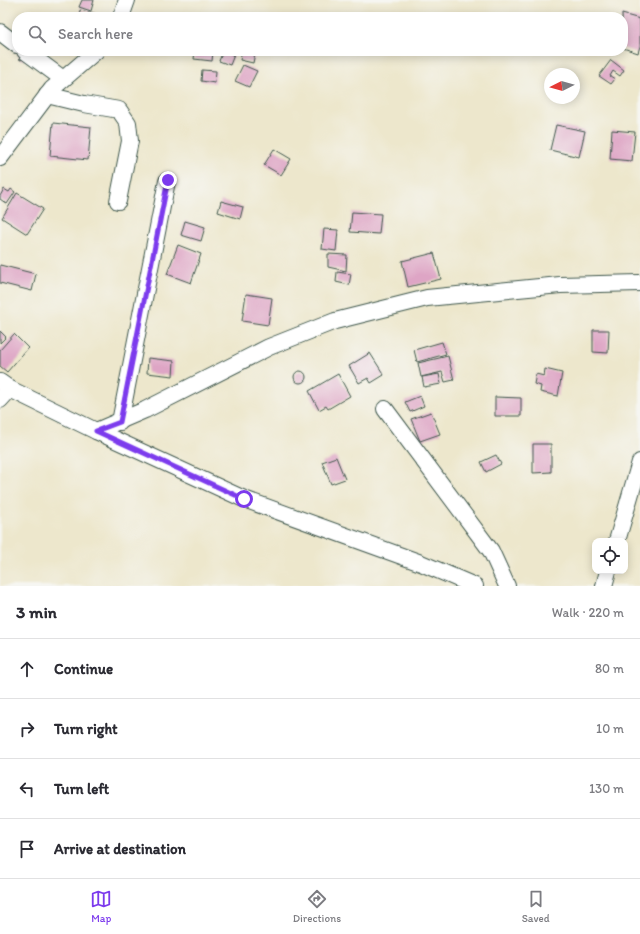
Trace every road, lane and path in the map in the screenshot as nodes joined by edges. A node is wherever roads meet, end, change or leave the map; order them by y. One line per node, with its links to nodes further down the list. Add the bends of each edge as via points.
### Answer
1 (127, 0): 2 (street)
2 (123, 12)
3 (0, 32): 4 (street)
4 (12, 41)
5 (32, 56): 7 (street)
6 (90, 56): 7 (street)
7 (63, 79): 8 (street)
8 (47, 95): 9 (street); 11 (street, via 119,110 128,123 130,141)
9 (0, 158)
10 (168, 180): 15 (street)
11 (118, 201)
12 (640, 282): 15 (street, via 560,285 427,298 335,321 269,347)
13 (3, 390): 16 (street)
14 (386, 408): 21 (street, via 491,551)
15 (120, 422): 16 (street)
16 (96, 431): 20 (street, via 244,499 421,563)
17 (640, 462): 18 (street)
18 (618, 538)
19 (607, 574): 22 (street)
20 (475, 586)
21 (507, 586)
22 (604, 586)

